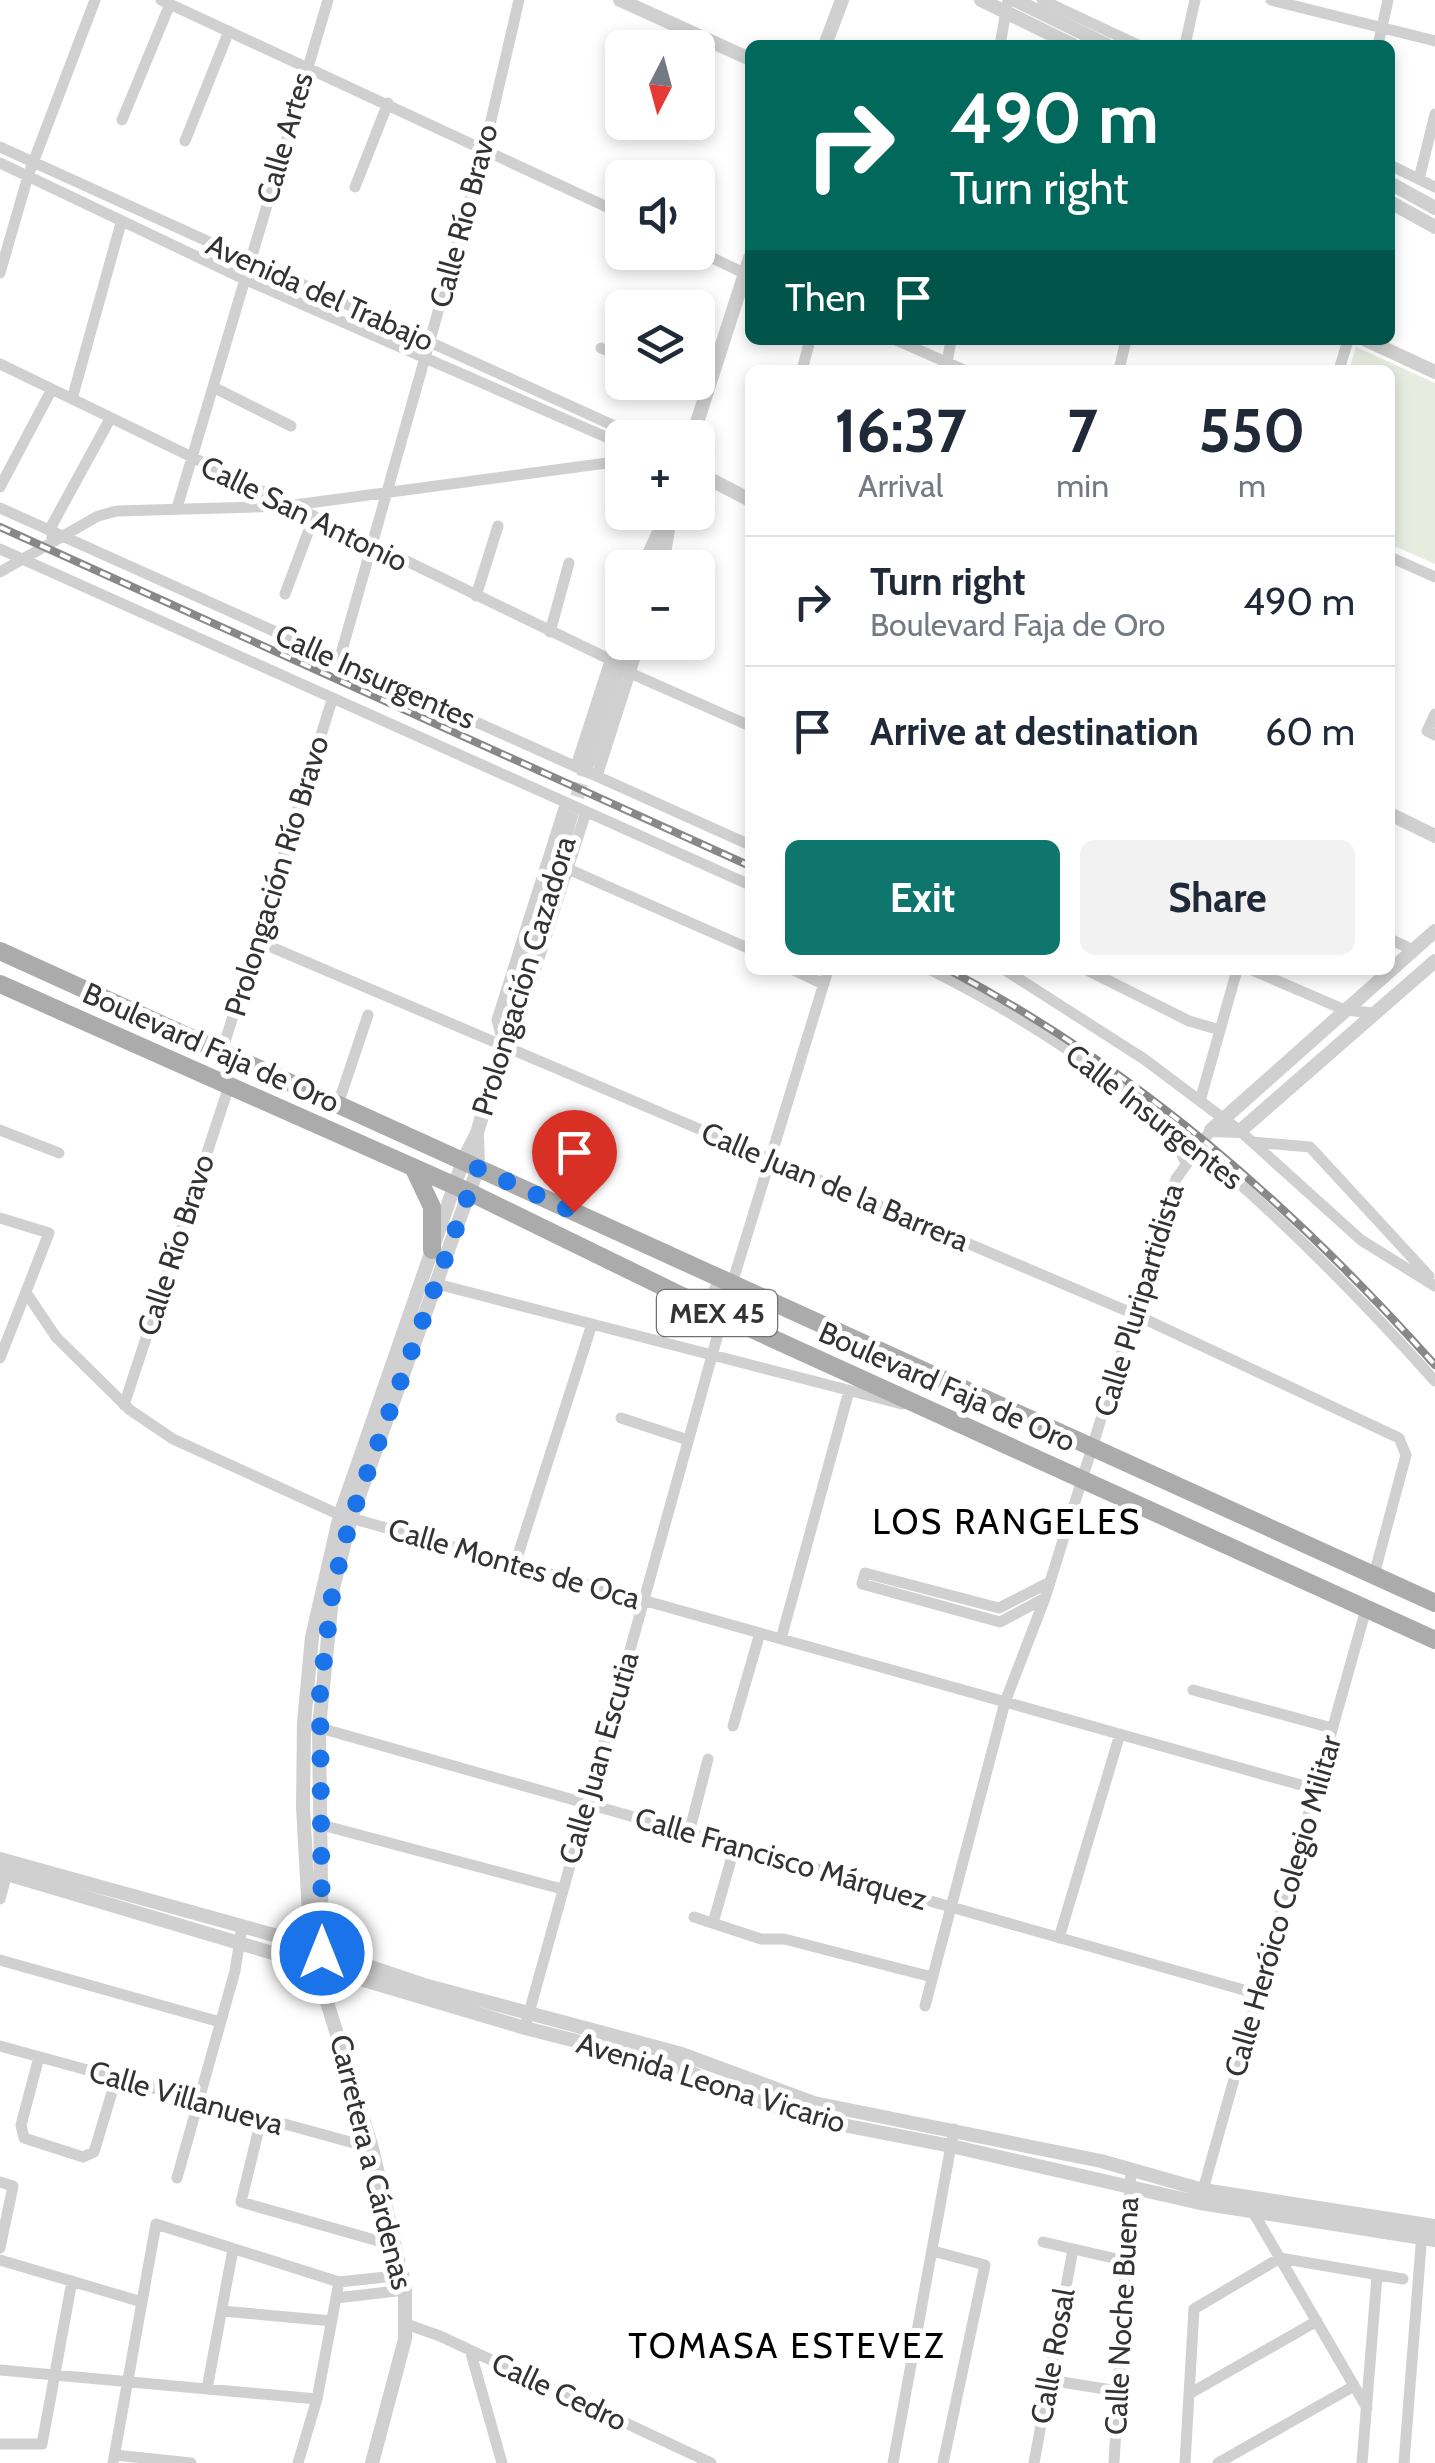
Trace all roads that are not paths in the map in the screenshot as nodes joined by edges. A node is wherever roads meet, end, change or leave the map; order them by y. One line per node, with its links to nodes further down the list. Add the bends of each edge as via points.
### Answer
1 (95, 0): 30 (street)
2 (328, 0): 23 (street, Calle Artes)
3 (519, 0): 28 (street, Calle Río Bravo)
4 (620, 0): 22 (street)
5 (842, 0): 16 (street)
6 (982, 0): 12 (street)
7 (1042, 0): 15 (street)
8 (1195, 0): 19 (street)
9 (1272, 0): 13 (street)
10 (1388, 0): 13 (street)
11 (166, 2): 14 (street); 26 (street)
12 (1010, 4): 15 (street); 17 (street); 18 (street)
13 (1382, 28): 20 (street); 21 (street)
14 (229, 31): 23 (street); 27 (street)
15 (1090, 36)
16 (827, 40)
17 (1001, 40)
18 (1065, 40)
19 (1186, 40)
20 (1379, 40)
21 (1435, 41)
22 (745, 57)
23 (306, 67): 24 (street); 44 (street, Calle Artes)
24 (388, 103): 28 (street); 35 (street)
25 (1435, 114): 34 (street)
26 (122, 120)
27 (186, 141)
28 (485, 146): 39 (street); 49 (street, Calle Río Bravo)
29 (0, 147): 30 (street, Avenida del Trabajo)
30 (34, 162): 33 (street); 44 (street, Avenida del Trabajo)
31 (0, 163): 33 (street, Avenida del Trabajo)
32 (1395, 167): 34 (street)
33 (28, 176): 41 (street, Avenida del Trabajo); 45 (street)
34 (1420, 179): 37 (street)
35 (354, 186)
36 (1395, 187): 40 (street)
37 (1435, 188)
38 (1395, 205): 42 (street)
39 (605, 206)
40 (1435, 208)
41 (122, 223): 47 (street, Avenida del Trabajo); 63 (street)
42 (1435, 227)
43 (715, 259): 46 (street)
44 (250, 261): 47 (street, Calle Artes); 49 (street, Avenida del Trabajo)
45 (0, 273)
46 (745, 274)
47 (244, 280): 55 (street, Avenida del Trabajo); 61 (street, Calle Artes)
48 (745, 281): 59 (street)
49 (429, 342): 55 (street, Calle Río Bravo); 65 (street, Avenida del Trabajo)
50 (908, 345): 56 (street)
51 (950, 345): 56 (street)
52 (1377, 345): 60 (street)
53 (601, 348): 54 (street)
54 (605, 350)
55 (424, 359): 67 (street, Avenida del Trabajo); 72 (street, Calle Río Bravo)
56 (947, 362): 58 (street)
57 (0, 364): 62 (street, Calle San Antonio)
58 (953, 365)
59 (715, 368)
60 (1435, 372)
61 (213, 387): 66 (street); 68 (street, Calle Artes)
62 (52, 389): 63 (street, Calle San Antonio); 71 (street)
63 (72, 400): 64 (street, Calle San Antonio)
64 (110, 418): 68 (street, Calle San Antonio); 79 (street)
65 (605, 422)
66 (291, 426)
67 (605, 437)
68 (192, 460): 74 (street, Calle San Antonio); 76 (street, Calle Artes)
69 (605, 463): 72 (street)
70 (715, 482): 73 (street)
71 (0, 487)
72 (387, 492): 74 (street); 80 (street, Calle Río Bravo)
73 (745, 497)
74 (286, 506): 76 (street); 77 (street, Calle San Antonio)
75 (0, 508): 79 (street, Calle Insurgentes)
76 (177, 508): 79 (street, via 117,511)
77 (313, 519): 80 (street, Calle San Antonio); 87 (street)
78 (498, 526): 88 (street)
79 (55, 535): 83 (street); 91 (street, Calle Insurgentes)
80 (372, 548): 88 (street, Calle San Antonio); 91 (street, Calle Río Bravo)
81 (0, 549): 83 (street, Calle Insurgentes)
82 (1395, 559): 86 (street)
83 (24, 560): 85 (street); 96 (street, Calle Insurgentes)
84 (570, 563): 89 (street)
85 (0, 572)
86 (1435, 576)
87 (285, 594)
88 (476, 596): 89 (street, Calle San Antonio)
89 (550, 632): 90 (street, Calle San Antonio)
90 (605, 657)
91 (338, 660): 100 (street, Calle Insurgentes)
92 (611, 660): 100 (street)
93 (621, 660): 100 (street)
94 (634, 660): 95 (street)
95 (630, 673): 98 (street); 101 (street)
96 (332, 700): 102 (street, Calle Insurgentes); 109 (street, Prolongación Río Bravo)
97 (1435, 714): 99 (street, via 1427,731)
98 (745, 724)
99 (1435, 735)
100 (582, 763): 101 (street, Calle Insurgentes)
101 (598, 776): 105 (street, Calle Insurgentes)
102 (573, 813): 106 (street); 107 (street, Calle Insurgentes); 130 (street, Prolongación Cazadora)
103 (1395, 816): 104 (street)
104 (1435, 836)
105 (745, 843)
106 (568, 869): 111 (street); 130 (street, via 517,1026)
107 (745, 883)
108 (1435, 931): 113 (street, Calle Pluripartidista)
109 (257, 940): 130 (street, Calle Juan de la Barrera); 131 (street, Prolongación Río Bravo)
110 (1395, 941): 113 (street)
111 (745, 947)
112 (0, 950): 131 (main road, Boulevard Faja de Oro / MEX 45)
113 (1413, 950): 115 (street, Calle Pluripartidista)
114 (1435, 960): 127 (street)
115 (1395, 966)
116 (804, 975): 125 (street)
117 (826, 975): 125 (street)
118 (940, 975): 135 (street, Calle Insurgentes, via 1050,1037)
119 (1013, 975): 133 (street, Calle Insurgentes, via 1106,1032)
120 (1097, 975): 129 (street)
121 (1236, 975): 129 (street)
122 (1264, 975): 126 (street)
123 (1385, 975): 126 (street, Calle Pluripartidista)
124 (0, 984): 132 (main road, Boulevard Faja de Oro / MEX 45)
125 (823, 984): 143 (street)
126 (1345, 1010): 127 (street); 136 (street, Calle Pluripartidista)
127 (1373, 1013): 139 (street)
128 (368, 1015): 134 (street)
129 (1220, 1030): 133 (street)
130 (503, 1042): 143 (street, Calle Juan de la Barrera); 145 (street, Prolongación Cazadora)
131 (222, 1052): 134 (main road, Boulevard Faja de Oro / MEX 45)
132 (229, 1086): 146 (main road, Boulevard Faja de Oro / MEX 45); 161 (street, Calle Río Bravo)
133 (1200, 1102): 136 (street, Calle Insurgentes)
134 (338, 1104): 145 (main road, Boulevard Faja de Oro / MEX 45)
135 (1158, 1116): 141 (street, Calle Insurgentes); 144 (street)
136 (1224, 1118): 138 (street, Calle Pluripartidista); 139 (street, Calle Insurgentes)
137 (0, 1130): 142 (street)
138 (1211, 1130): 139 (street); 141 (street, Calle Pluripartidista)
139 (1240, 1131): 140 (street, Calle Insurgentes)
140 (1252, 1142): 152 (street, Calle Insurgentes, via 1361,1240); 152 (street, via 1310,1147)
141 (1198, 1144): 144 (street, Calle Pluripartidista); 159 (street, Calle Insurgentes, via 1372,1311)
142 (59, 1152)
143 (770, 1160): 151 (street); 154 (street, Calle Juan de la Barrera)
144 (1185, 1162): 154 (street, Calle Pluripartidista)
145 (470, 1164): 147 (street, Prolongación Cazadora); 151 (main road, Boulevard Faja de Oro / MEX 45)
146 (414, 1168): 147 (main road, Boulevard Faja de Oro / MEX 45); 149 (main road, via 432,1207)
147 (462, 1188): 149 (street); 150 (street); 155 (main road, Boulevard Faja de Oro / MEX 45)
148 (0, 1218): 153 (street, via 49,1233)
149 (432, 1250): 167 (street)
150 (436, 1284): 156 (street); 167 (street)
151 (732, 1284): 155 (street, via 743,1300 740,1309); 155 (street, via 715,1288 711,1297); 165 (main road, Boulevard Faja de Oro / MEX 45)
152 (1435, 1284)
153 (27, 1294): 158 (street); 161 (street, Calle Montes de Oca, via 56,1337)
154 (1134, 1314): 165 (street, Calle Pluripartidista); 169 (street, Calle Juan de la Barrera, via 1400,1438 1406,1445)
155 (723, 1316): 157 (street, Calle Juan Escutia); 162 (main road, Boulevard Faja de Oro / MEX 45)
156 (592, 1324): 157 (street); 168 (street)
157 (712, 1355): 160 (street); 164 (street, Calle Juan Escutia)
158 (2, 1358)
159 (1435, 1382)
160 (850, 1391): 162 (street); 177 (street)
161 (124, 1404): 167 (street, Calle Montes de Oca, via 173,1439)
162 (942, 1415): 166 (main road, Boulevard Faja de Oro / MEX 45)
163 (621, 1418): 164 (street)
164 (688, 1440): 173 (street, Calle Juan Escutia)
165 (1094, 1446): 166 (street, Calle Pluripartidista); 169 (main road, Boulevard Faja de Oro / MEX 45)
166 (1084, 1478): 170 (street, Calle Pluripartidista); 175 (main road, Boulevard Faja de Oro / MEX 45)
167 (345, 1517): 168 (street, Calle Montes de Oca); 181 (street)
168 (515, 1564): 173 (street, Calle Montes de Oca)
169 (1374, 1575): 174 (main road, Boulevard Faja de Oro / MEX 45)
170 (1050, 1582): 171 (street, Calle Pluripartidista); 172 (street, via 998,1608)
171 (1045, 1598): 172 (street, via 1000,1622); 180 (street, Calle Pluripartidista)
172 (938, 1599): 172 (street, via 866,1573 862,1584)
173 (643, 1600): 176 (street, Calle Montes de Oca); 187 (street, Calle Juan Escutia)
174 (1435, 1603)
175 (1366, 1608): 178 (main road, Boulevard Faja de Oro / MEX 45); 183 (street, Calle Heróico Colegio Militar)
176 (760, 1633): 177 (street, Calle Montes de Oca); 182 (street)
177 (781, 1639): 180 (street, Calle Montes de Oca)
178 (1435, 1640)
179 (1193, 1690): 183 (street)
180 (1004, 1702): 184 (street, Calle Montes de Oca); 194 (street, Calle Pluripartidista)
181 (312, 1725): 187 (street, Calle Francisco Márquez); 188 (street); 197 (street, via 303,1808)
182 (733, 1726)
183 (1332, 1728): 186 (street, Calle Heróico Colegio Militar)
184 (1120, 1734): 186 (street, Calle Montes de Oca); 199 (street)
185 (708, 1759): 189 (street)
186 (1316, 1788): 203 (street, Calle Heróico Colegio Militar)
187 (585, 1803): 189 (street, Calle Francisco Márquez); 192 (street, Calle Juan Escutia)
188 (322, 1825): 192 (street); 197 (street)
189 (689, 1833): 190 (street, Calle Francisco Márquez)
190 (735, 1846): 194 (street, Calle Francisco Márquez); 196 (street)
191 (4, 1867): 193 (street); 198 (street, Avenida Leona Vicario)
192 (562, 1889): 205 (street, Calle Juan Escutia)
193 (0, 1899)
194 (951, 1907): 199 (street, Calle Francisco Márquez); 202 (street, Calle Pluripartidista)
195 (694, 1917): 196 (street)
196 (712, 1923): 202 (street)
197 (317, 1927): 201 (street, Carretera a Cárdenas)
198 (241, 1934): 201 (street, Avenida Leona Vicario); 206 (street)
199 (1059, 1938): 203 (street, Calle Francisco Márquez)
200 (0, 1960): 206 (street)
201 (318, 1962): 205 (street, Avenida Leona Vicario); 216 (street, Carretera a Cárdenas)
202 (932, 1977): 204 (street, Calle Pluripartidista)
203 (1258, 1994): 220 (street, Calle Heróico Colegio Militar)
204 (925, 2006)
205 (527, 2021): 211 (street, Avenida Leona Vicario, via 682,2054 776,2093); 214 (street, Avenida Leona Vicario, via 678,2067 774,2108)
206 (220, 2022): 210 (street)
207 (0, 2046): 208 (street, Calle Villanueva)
208 (38, 2057): 209 (street, Calle Villanueva); 209 (street, via 21,2125 24,2138 90,2156)
209 (116, 2079): 210 (street, Calle Villanueva)
210 (196, 2102): 212 (street, Calle Villanueva); 218 (street)
211 (893, 2118): 213 (street, Avenida Leona Vicario); 214 (street)
212 (261, 2120): 216 (street, Calle Villanueva); 224 (street, via 241,2202)
213 (954, 2129): 215 (street); 217 (street, Avenida Leona Vicario)
214 (890, 2134): 215 (street, Avenida Leona Vicario)
215 (952, 2146): 217 (street, Avenida Leona Vicario); 228 (street)
216 (372, 2148): 224 (street, Carretera a Cárdenas)
217 (1131, 2177): 220 (street, Avenida Leona Vicario); 231 (street, Calle Noche Buena)
218 (178, 2178)
219 (0, 2182): 225 (street, via 13,2186)
220 (1201, 2197): 221 (street, Avenida Leona Vicario); 222 (street, Avenida Leona Vicario)
221 (1253, 2212): 222 (street, Avenida Leona Vicario); 229 (street)
222 (1429, 2232): 268 (street)
223 (1044, 2242): 226 (street)
224 (396, 2246): 236 (street, Carretera a Cárdenas)
225 (0, 2248)
226 (1072, 2248): 231 (street); 246 (street, Calle Rosal)
227 (233, 2249): 235 (street); 238 (street, via 156,2224); 239 (street)
228 (933, 2251): 261 (street); 262 (street, via 985,2264)
229 (1280, 2258): 232 (street); 241 (street); 251 (street, via 1194,2309)
230 (0, 2260): 234 (street)
231 (1126, 2261): 250 (street, Calle Noche Buena)
232 (1377, 2276): 233 (street); 253 (street)
233 (1403, 2279)
234 (72, 2281): 238 (street); 245 (street)
235 (338, 2282): 236 (street); 237 (street)
236 (404, 2282): 237 (street); 242 (street, Carretera a Cárdenas)
237 (336, 2298): 240 (street)
238 (142, 2302): 247 (street)
239 (222, 2312): 240 (street); 249 (street)
240 (332, 2321): 252 (street)
241 (1317, 2321): 248 (street); 251 (street)
242 (406, 2324): 243 (street, Calle Cedro); 258 (street, Carretera a Cárdenas)
243 (470, 2350): 259 (street); 260 (street, Calle Cedro)
244 (0, 2370): 245 (street)
245 (56, 2375): 247 (street); 254 (street, via 42,2444)
246 (1049, 2380): 250 (street); 263 (street, Calle Rosal)
247 (128, 2382): 249 (street); 255 (street)
248 (1354, 2386): 253 (street); 266 (street)
249 (208, 2389): 252 (street)
250 (1118, 2391): 264 (street, Calle Noche Buena)
251 (1189, 2394): 265 (street)
252 (316, 2399): 257 (street)
253 (1367, 2408): 267 (street)
254 (0, 2444)
255 (114, 2459): 256 (street)
256 (191, 2463)
257 (298, 2463)
258 (372, 2463)
259 (502, 2463)
260 (711, 2463)
261 (893, 2463)
262 (943, 2463)
263 (1034, 2463)
264 (1114, 2463)
265 (1185, 2463)
266 (1218, 2463)
267 (1363, 2463)
268 (1404, 2463)

